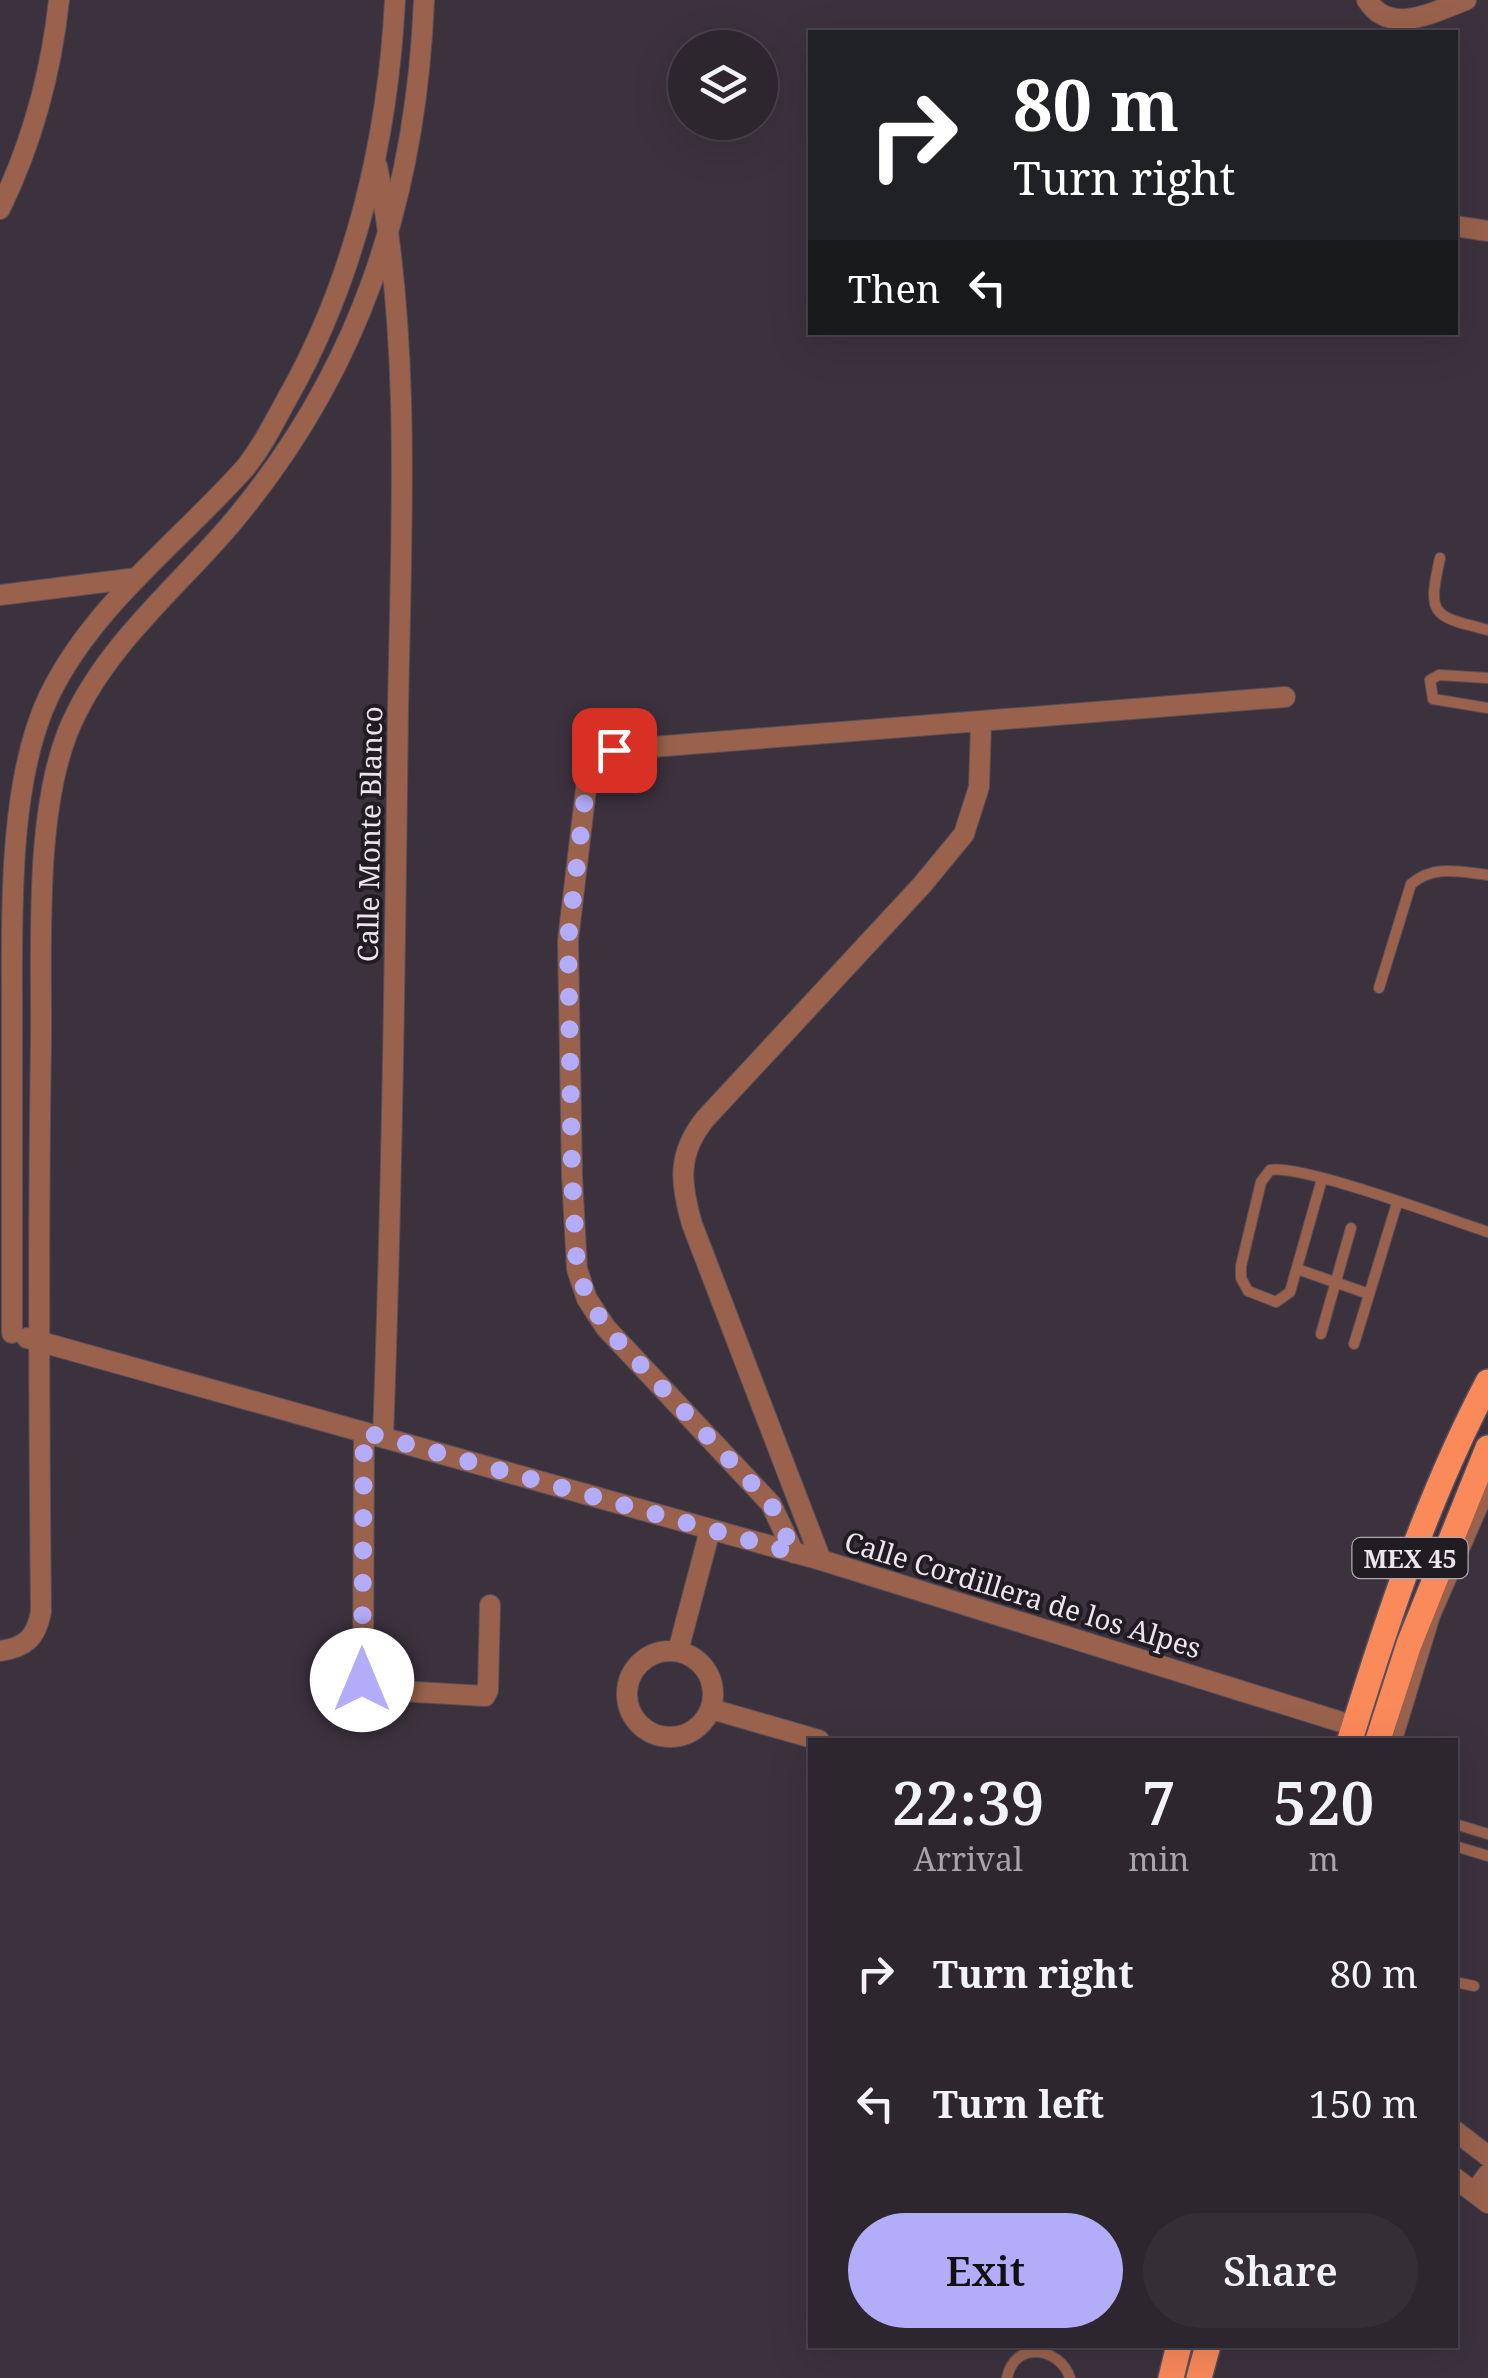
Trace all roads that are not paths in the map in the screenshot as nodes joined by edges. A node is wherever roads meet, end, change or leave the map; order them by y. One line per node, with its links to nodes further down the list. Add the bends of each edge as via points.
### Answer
1 (59, 0): 7 (street, via 43,100)
2 (395, 0): 6 (street)
3 (424, 0): 10 (street, via 408,157)
4 (1368, 0): 5 (street, via 1395,20)
5 (1466, 0)
6 (376, 160): 10 (street); 12 (street, via 332,301 282,410 248,464)
7 (0, 208)
8 (1458, 226): 9 (street)
9 (1488, 231)
10 (390, 232): 29 (street, via 351,334 294,439 228,527 130,634 68,733 47,816); 36 (street, Calle Monte Blanco, via 400,421 394,1150)
11 (1440, 558): 14 (lane, via 1432,593 1436,608 1448,620)
12 (137, 578): 13 (street); 20 (street, via 84,641 36,729)
13 (0, 595)
14 (1488, 630)
15 (1488, 678): 17 (lane, via 1430,680 1433,699)
16 (1285, 697): 18 (street)
17 (1488, 708)
18 (981, 724): 39 (street, via 614,750 588,772 568,940 577,1269 606,1328 771,1504); 40 (street, via 979,787 964,834 705,1119 682,1157 696,1234)
19 (1488, 875): 21 (lane, via 1446,870 1424,873 1411,884)
20 (6, 932): 28 (street)
21 (1379, 988)
22 (1322, 1179): 23 (lane); 26 (lane); 26 (lane, via 1278,1168 1261,1182 1241,1266 1244,1285 1276,1302 1290,1292)
23 (1397, 1203): 25 (lane); 30 (lane)
24 (1351, 1228): 27 (lane)
25 (1488, 1232)
26 (1297, 1269): 27 (lane)
27 (1336, 1282): 30 (lane); 32 (lane)
28 (6, 1288): 29 (street); 31 (street)
29 (38, 1292): 33 (street)
30 (1370, 1294): 34 (lane)
31 (6, 1332): 33 (street, Calle Cordillera de los Alpes)
32 (1321, 1334)
33 (38, 1342): 36 (street, Calle Cordillera de los Alpes); 42 (street, via 41,1612 29,1642)
34 (1354, 1344)
35 (1488, 1382): 45 (main road, MEX 45, via 1421,1528)
36 (373, 1435): 38 (street, Calle Cordillera de los Alpes); 41 (street, Calle Monte Blanco, via 363,1683 380,1690 485,1696)
37 (1484, 1457): 47 (main road, MEX 45, via 1408,1644); 48 (lane, via 1485,1502 1435,1616)
38 (710, 1530): 39 (street, Calle Cordillera de los Alpes); 43 (street)
39 (794, 1553): 40 (street, Calle Cordillera de los Alpes)
40 (820, 1560): 45 (street, Calle Cordillera de los Alpes)
41 (490, 1604)
42 (0, 1651)
43 (678, 1651): 44 (street, via 710,1676); 44 (street, via 639,1663 627,1686 630,1711 647,1730 672,1737 696,1729)
44 (711, 1709): 46 (street)
45 (1352, 1733)
46 (812, 1738)
47 (1379, 1738)
48 (1398, 1738)
49 (1458, 1825): 50 (lane)
50 (1488, 1834)
51 (1458, 1847): 52 (lane)
52 (1488, 1856)
53 (1458, 1983): 54 (lane)
54 (1474, 1986)
55 (1458, 2134): 56 (street)
56 (1488, 2156)
57 (1488, 2174): 59 (street)
58 (1458, 2180): 59 (street)
59 (1482, 2197)
60 (1178, 2348): 65 (main road)
61 (1207, 2348): 66 (main road)
62 (1050, 2349): 63 (lane, via 1018,2358); 64 (lane)
63 (1007, 2378)
64 (1070, 2378)
65 (1171, 2378)
66 (1199, 2378)

